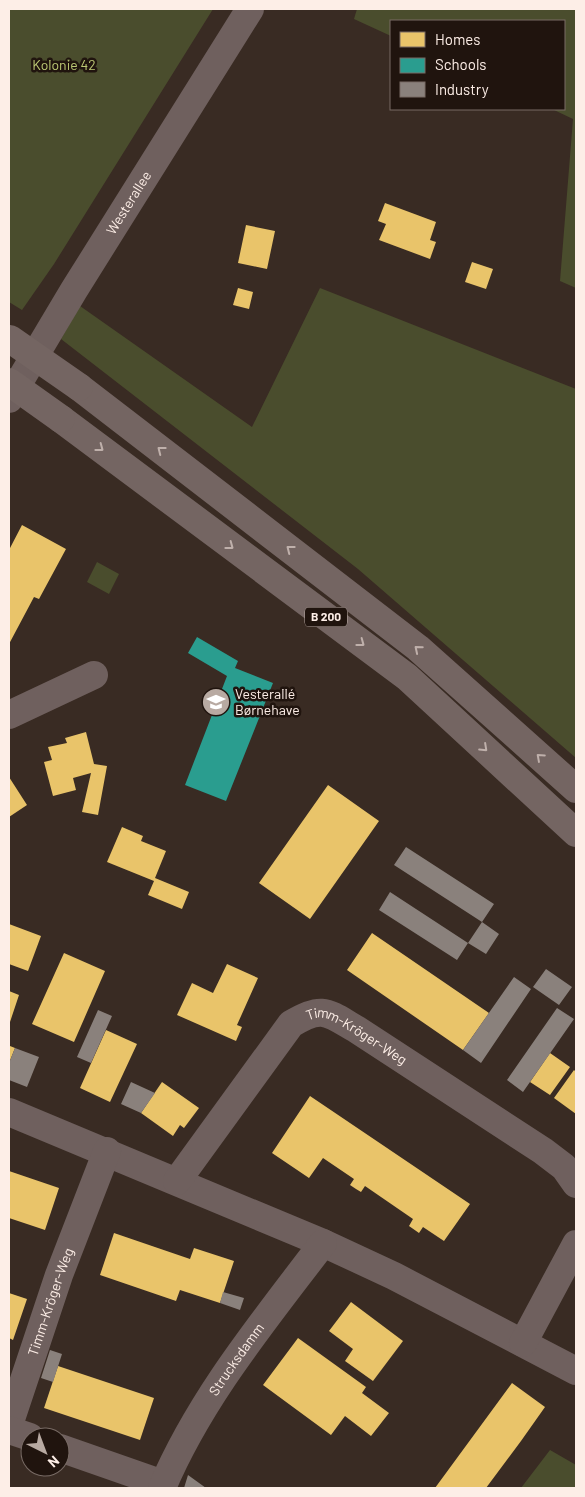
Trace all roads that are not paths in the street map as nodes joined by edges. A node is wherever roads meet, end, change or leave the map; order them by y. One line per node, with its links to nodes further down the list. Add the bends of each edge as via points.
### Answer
1 (250, 9): 4 (street, Westerallee)
2 (9, 338): 7 (highway, B 200, one-way to 2, bridge, via 418,648 79,387)
3 (9, 382): 8 (highway, B 200, one-way to 8, bridge, via 406,677)
4 (9, 398)
5 (94, 675): 6 (street)
6 (9, 715)
7 (576, 789)
8 (576, 834)
9 (9, 1112): 10 (street)
10 (107, 1151): 11 (street); 17 (street, Timm-Kröger-Weg, via 58,1275)
11 (176, 1181): 12 (street, Timm-Kröger-Weg, via 291,1024 319,1011 356,1029 543,1151 564,1167); 13 (street)
12 (576, 1184)
13 (323, 1243): 15 (street); 19 (street, Strucksdamm, via 220,1382)
14 (576, 1244): 15 (street)
15 (523, 1343): 16 (street)
16 (576, 1371)
17 (9, 1425)
18 (70, 1452): 19 (street, Strucksdamm)
19 (162, 1486)

